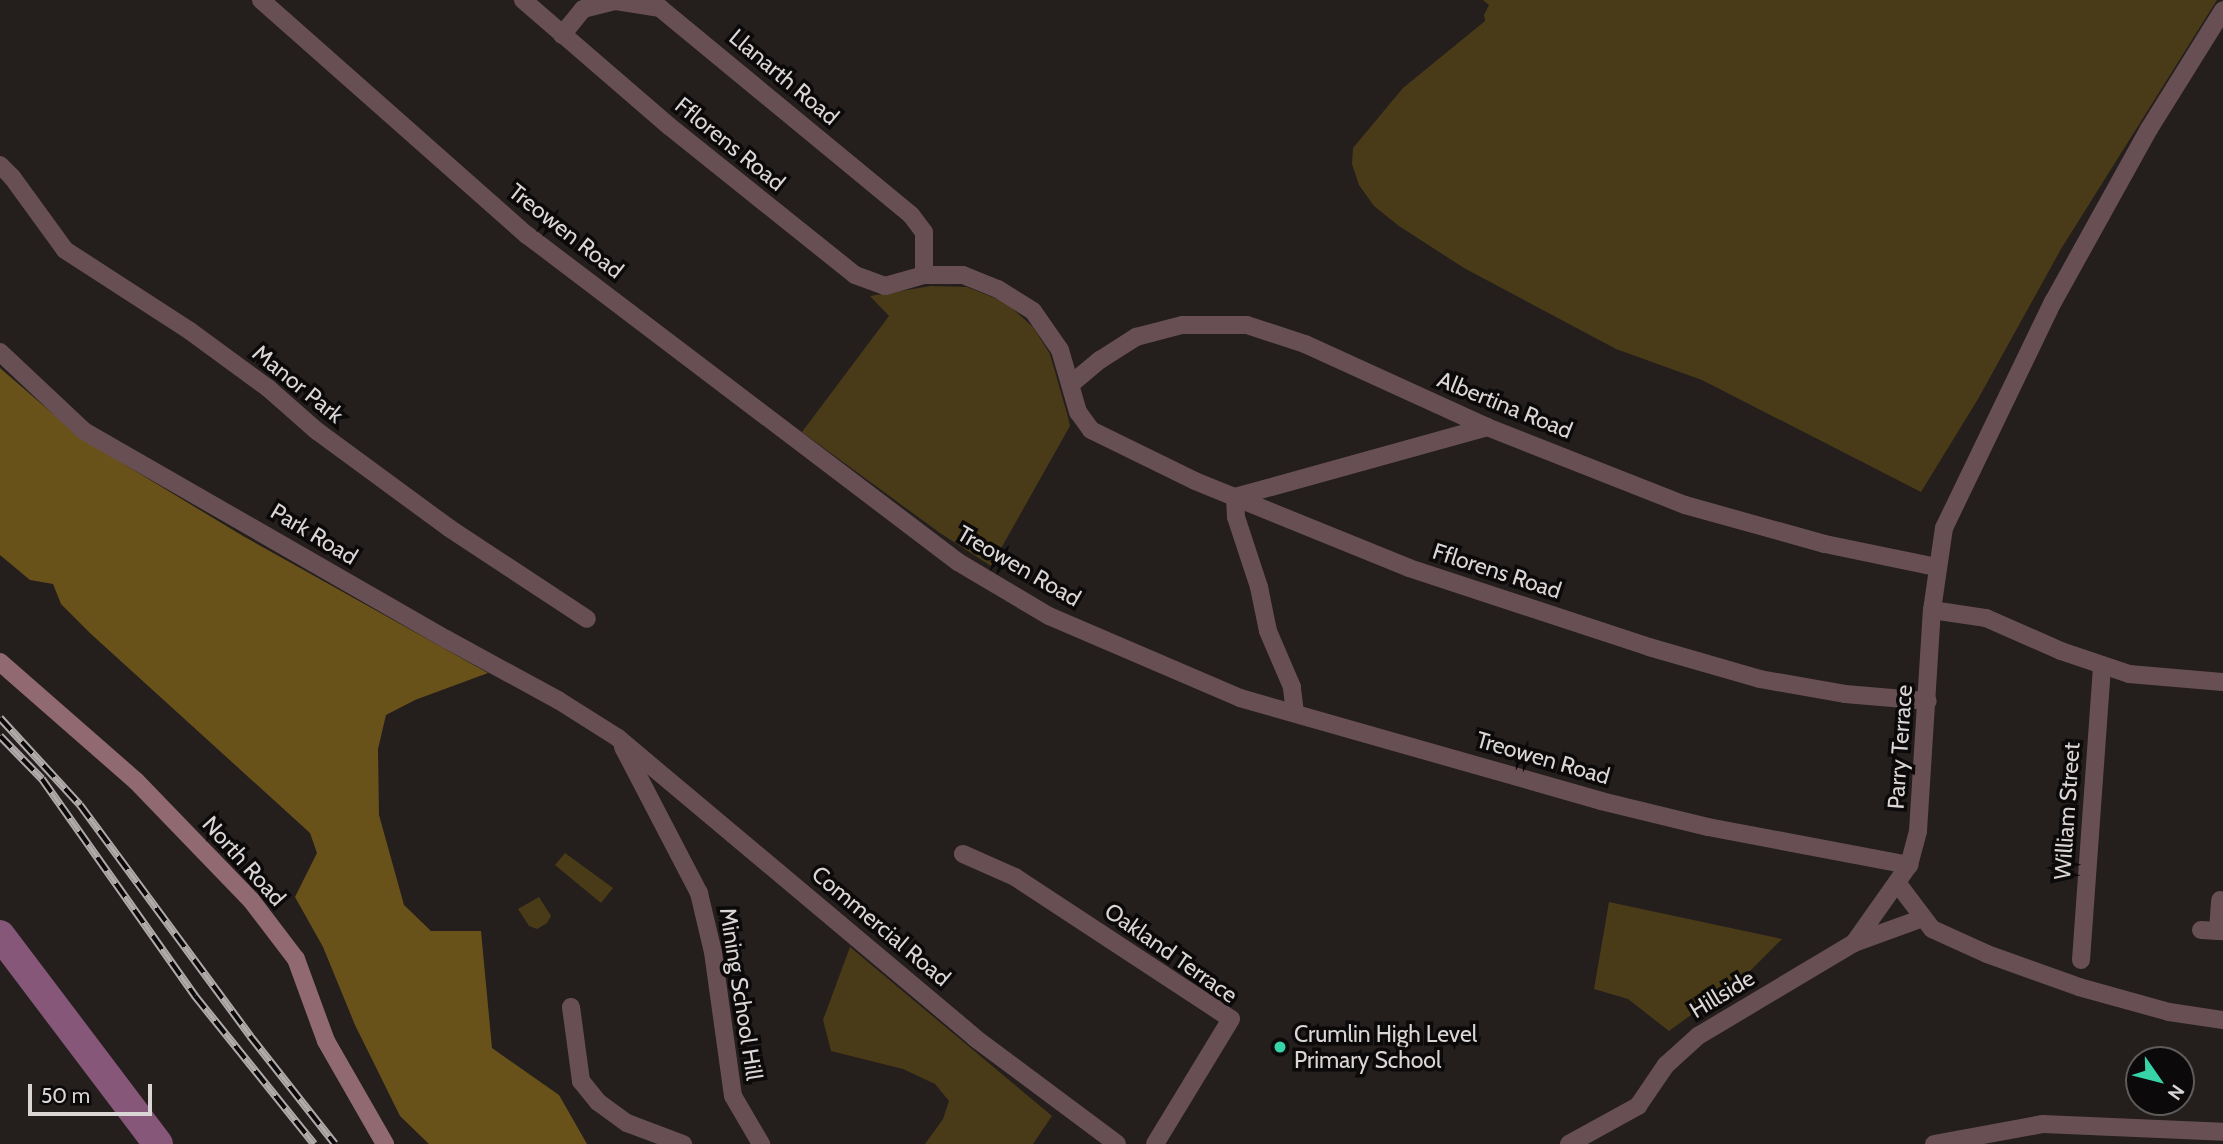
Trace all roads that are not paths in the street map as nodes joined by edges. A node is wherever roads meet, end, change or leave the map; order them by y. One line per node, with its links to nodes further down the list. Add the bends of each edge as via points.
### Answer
1 (261, 0): 18 (street, Treowen Road, via 527,235 958,562 1061,621 1240,698)
2 (523, 0): 4 (street, Fflorens Road)
3 (2223, 10): 11 (street, Parry Terrace, via 2149,129 2053,302 1952,508)
4 (562, 35): 6 (street, Fflorens Road, via 855,275 885,286); 6 (street, Llanarth Road, via 583,9 616,1 660,8 911,215 924,232)
5 (0, 165): 13 (street, Manor Park, via 65,250 190,331 449,528)
6 (924, 275): 8 (street, Fflorens Road, via 962,275 998,289 1033,311 1060,350)
7 (0, 352): 19 (street, Park Road, via 85,431)
8 (1071, 384): 9 (street, Albertina Road, via 1136,337 1182,325 1248,325 1306,344); 10 (street, Fflorens Road, via 1077,412 1091,430)
9 (1487, 427): 10 (street); 11 (street, Albertina Road, via 1685,505 1825,544)
10 (1236, 497): 17 (street, Fflorens Road, via 1409,568 1649,647 1760,679 1844,694); 18 (street, via 1236,517 1268,631 1292,687)
11 (1936, 567): 12 (street, Parry Terrace)
12 (1932, 610): 15 (street, via 1986,618); 17 (street, Parry Terrace)
13 (587, 619)
14 (0, 662): 31 (street, North Road, via 136,782 251,900 296,959 326,1041)
15 (2102, 666): 16 (street, via 2129,674); 27 (street, William Street)
16 (2223, 682)
17 (1928, 701): 21 (street, Parry Terrace, via 1918,831)
18 (1295, 713): 21 (street, Treowen Road, via 1601,801)
19 (618, 738): 33 (street, Mining School Hill, via 699,893 713,952 733,1096); 34 (street, Commercial Road, via 975,1038)
20 (963, 854): 35 (street, Oakland Terrace, via 1015,877 1231,1019)
21 (1909, 865): 22 (street, Parry Terrace)
22 (1898, 884): 24 (street); 26 (street, Hillside)
23 (2220, 900): 25 (street)
24 (1923, 918): 26 (street); 29 (street, via 1932,929 2064,983 2169,1012)
25 (2214, 931)
26 (1854, 943): 36 (street, Hillside, via 1698,1036 1666,1065 1638,1106)
27 (2081, 960)
28 (571, 1007): 32 (street, via 582,1081 598,1102 627,1123)
29 (2223, 1020)
30 (2223, 1132): 37 (street, via 2043,1124)
31 (385, 1144)
32 (683, 1144)
33 (761, 1144)
34 (1117, 1144)
35 (1155, 1144)
36 (1569, 1144)
37 (1934, 1144)

